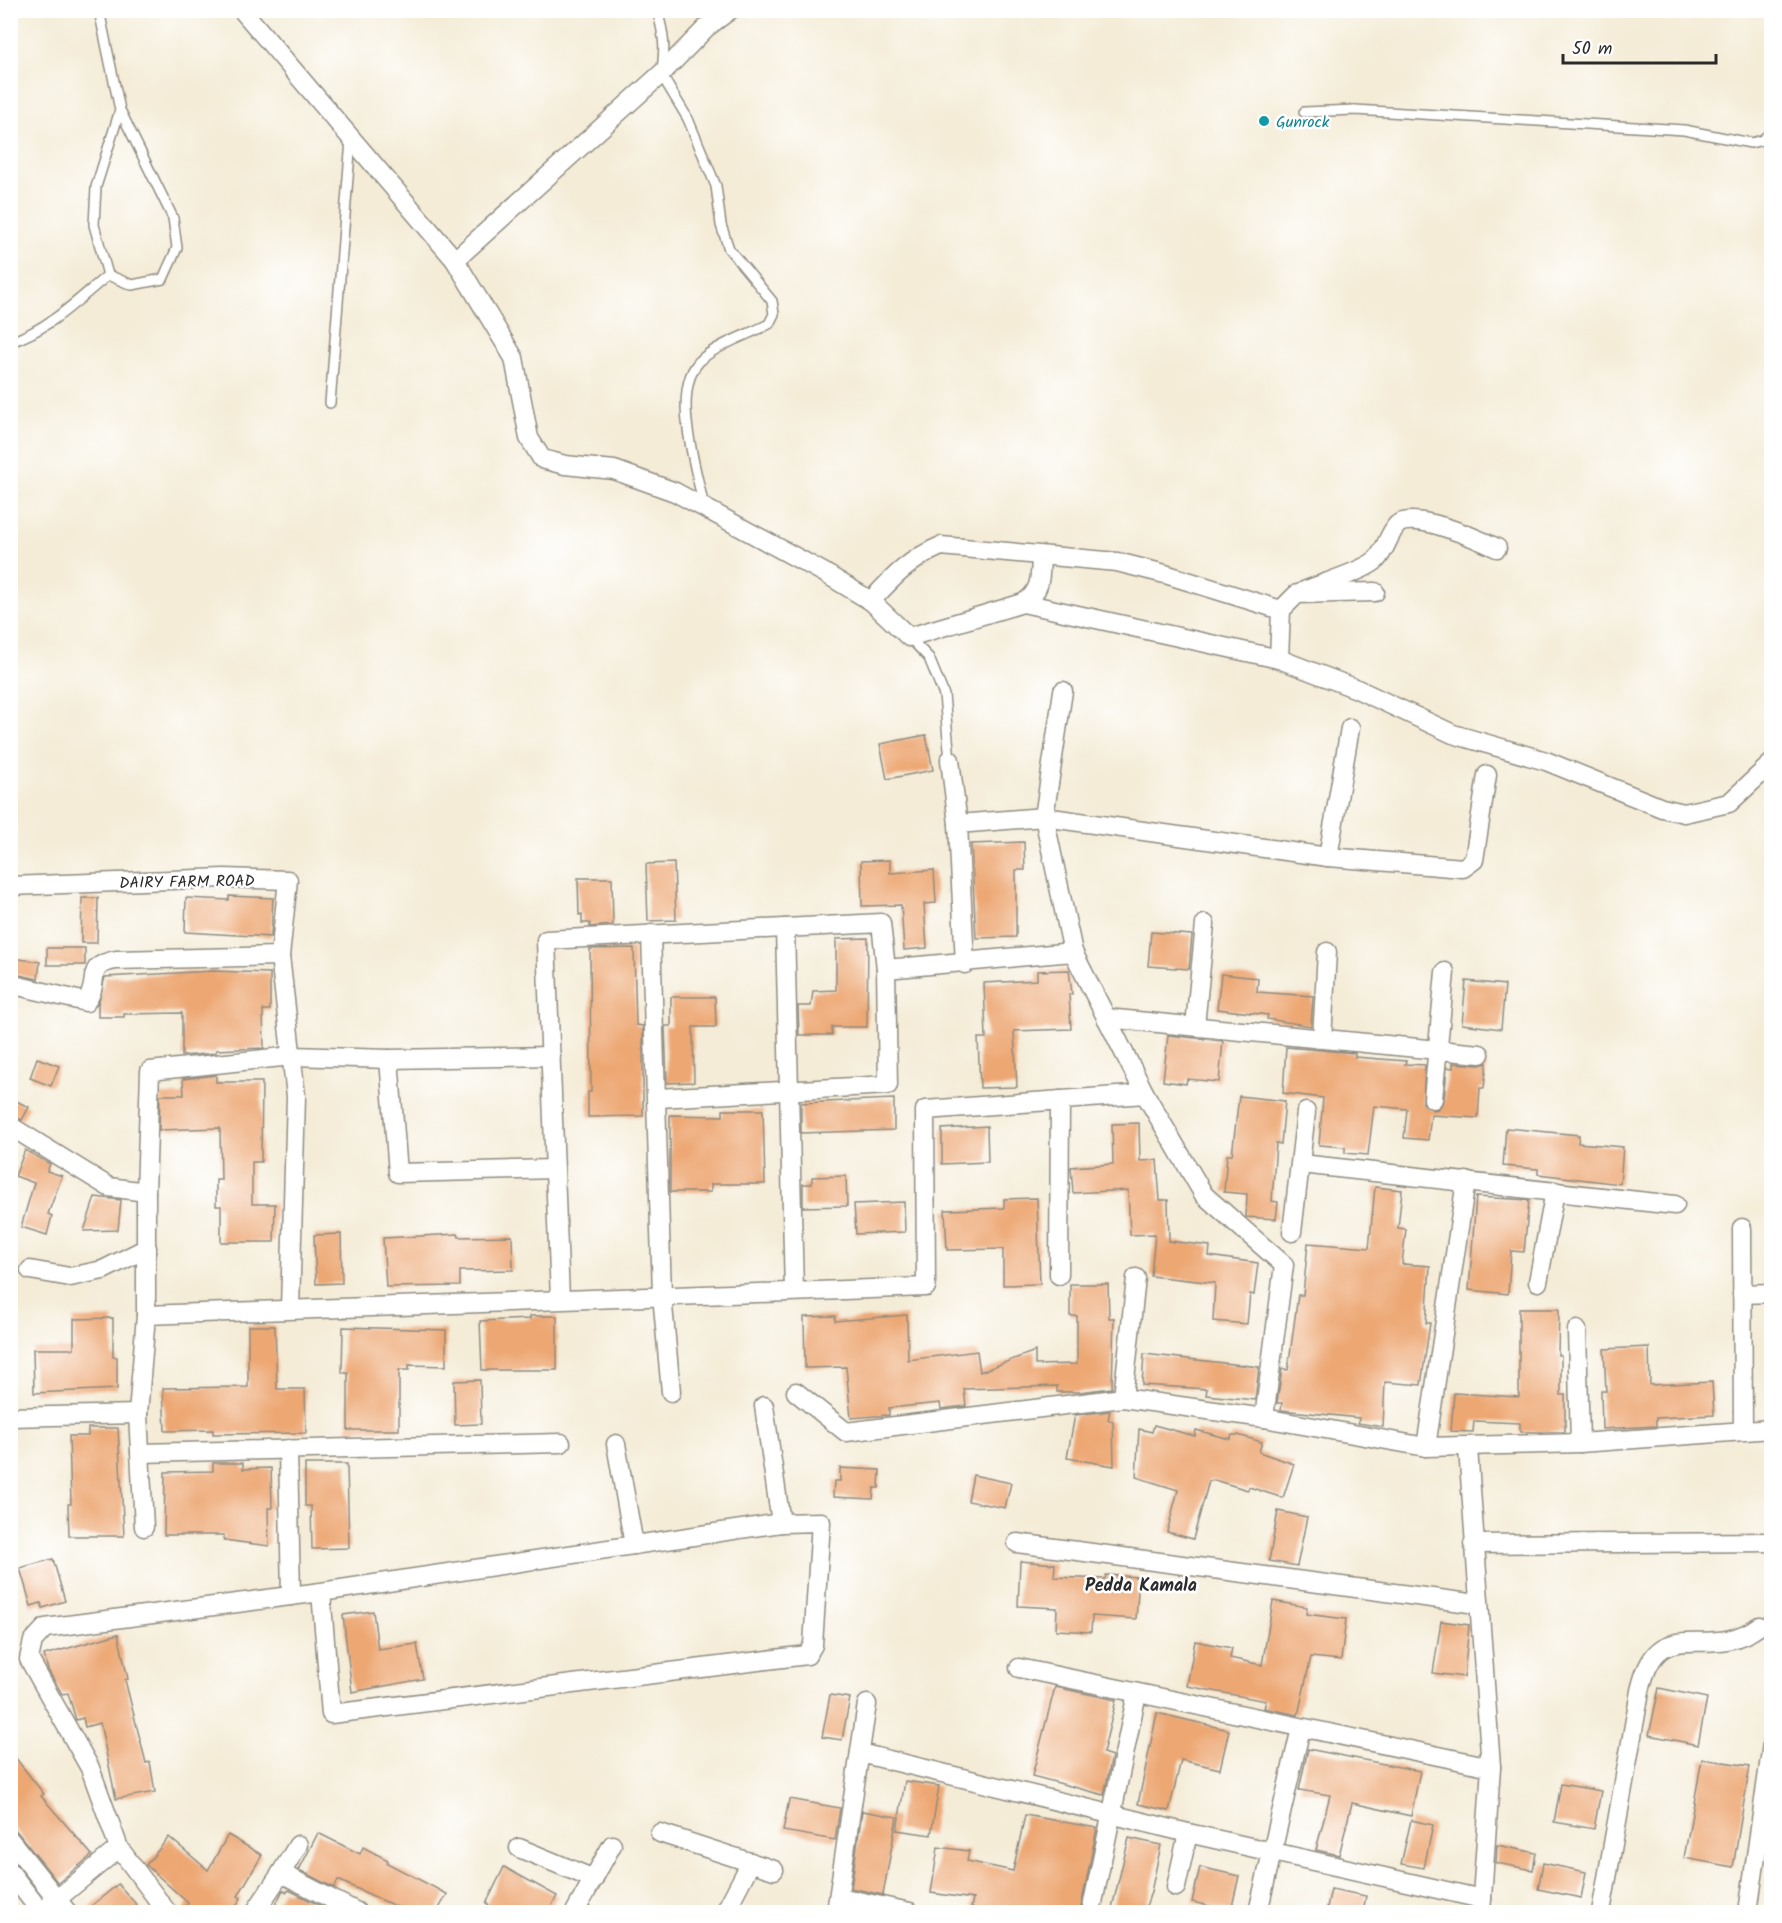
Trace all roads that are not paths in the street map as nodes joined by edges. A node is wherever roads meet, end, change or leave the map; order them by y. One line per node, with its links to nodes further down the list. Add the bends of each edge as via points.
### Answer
1 (99, 10): 6 (lane)
2 (242, 10): 9 (street)
3 (657, 10): 5 (lane, via 666,52)
4 (730, 10): 5 (street, via 707,27)
5 (661, 74): 10 (street); 14 (lane, via 688,119 716,186 729,249 772,301 774,314 769,324 703,357 690,372 685,396)
6 (120, 110): 11 (lane, via 96,187 94,225); 11 (lane, via 173,218 177,248 163,279 132,285)
7 (1304, 112): 8 (lane, via 1355,110 1684,130 1751,143)
8 (1772, 132)
9 (351, 138): 10 (street); 13 (lane)
10 (454, 260): 14 (street, via 514,358 529,438 542,459 614,470 675,492)
11 (108, 275): 12 (lane, via 62,313)
12 (10, 342)
13 (330, 403)
14 (704, 508): 19 (street)
15 (1497, 548): 18 (street, via 1457,531 1406,521 1398,525 1374,562)
16 (1041, 556): 19 (street, via 941,546 900,569); 20 (street, via 1040,583 1034,597); 21 (street, via 1117,562)
17 (1375, 592): 18 (street)
18 (1297, 594): 21 (street)
19 (871, 601): 22 (street)
20 (1023, 603): 22 (street); 23 (street)
21 (1281, 610): 23 (street)
22 (909, 637): 26 (lane, via 929,658 944,695)
23 (1279, 659): 27 (street, via 1357,689 1453,734 1546,761 1662,808 1684,813 1729,803)
24 (1063, 691): 29 (street)
25 (1350, 728): 31 (street)
26 (950, 760): 30 (street)
27 (1772, 763)
28 (1487, 775): 31 (street, via 1474,860 1463,867)
29 (1044, 817): 30 (street); 31 (street); 36 (street)
30 (958, 824): 39 (street)
31 (1328, 857)
32 (10, 886): 38 (street, DAIRY FARM ROAD, via 224,878 288,880)
33 (1205, 924): 44 (street)
34 (785, 928): 35 (street); 40 (street, via 881,923); 51 (street)
35 (651, 934): 49 (street, via 546,940); 53 (street)
36 (1073, 952): 39 (street); 43 (street)
37 (1327, 952): 45 (street)
38 (280, 956): 42 (street, via 100,963 86,1002); 48 (street)
39 (965, 964): 40 (street)
40 (886, 969): 51 (street, via 888,1084)
41 (1445, 972): 46 (street)
42 (10, 984)
43 (1106, 1018): 44 (street); 52 (street)
44 (1195, 1026): 45 (street)
45 (1322, 1039): 46 (street)
46 (1438, 1050): 47 (street); 54 (street)
47 (1480, 1054)
48 (292, 1056): 50 (street); 62 (street, via 150,1071); 76 (street, via 296,1096)
49 (551, 1056): 50 (street); 59 (street)
50 (389, 1059): 59 (street, via 398,1173)
51 (790, 1090): 53 (street); 71 (street)
52 (1145, 1094): 55 (street); 85 (street, via 1204,1195 1284,1264)
53 (658, 1098): 74 (street)
54 (1433, 1099)
55 (1060, 1100): 68 (street); 71 (street, via 925,1110 926,1287)
56 (1306, 1112): 58 (street)
57 (10, 1126): 62 (street, via 109,1187)
58 (1301, 1164): 60 (street); 65 (street)
59 (555, 1169): 75 (street)
60 (1466, 1181): 61 (street); 91 (street)
61 (1555, 1191): 63 (street); 70 (street)
62 (146, 1192): 66 (street)
63 (1676, 1205)
64 (1742, 1228): 73 (street)
65 (1292, 1232)
66 (147, 1248): 67 (street, via 104,1270 70,1277); 77 (street)
67 (30, 1270)
68 (1059, 1275)
69 (1136, 1278): 81 (street)
70 (1539, 1282)
71 (794, 1291): 74 (street)
72 (1772, 1293): 73 (street)
73 (1742, 1294): 87 (street)
74 (662, 1295): 75 (street); 79 (street)
75 (560, 1299): 76 (street)
76 (290, 1309): 77 (street)
77 (146, 1315): 83 (street)
78 (1576, 1330): 89 (street)
79 (671, 1392)
80 (796, 1392): 81 (street, via 846,1432)
81 (1123, 1398): 85 (street)
82 (764, 1406): 95 (street)
83 (138, 1414): 84 (street); 94 (street)
84 (10, 1417)
85 (1264, 1418): 91 (street)
86 (1772, 1429): 87 (street)
87 (1743, 1430): 89 (street)
88 (561, 1443): 93 (street)
89 (1580, 1443): 92 (street)
90 (616, 1444): 100 (street)
91 (1426, 1447): 92 (street)
92 (1468, 1448): 99 (street)
93 (288, 1449): 94 (street); 102 (street)
94 (140, 1453): 96 (street)
95 (781, 1523): 100 (street); 101 (street, via 821,1522 813,1645 807,1655 331,1714)
96 (144, 1527)
97 (1772, 1542): 99 (street)
98 (1017, 1543): 103 (street)
99 (1473, 1544): 103 (street)
100 (634, 1545): 101 (street)
101 (321, 1592): 102 (street)
102 (291, 1596): 118 (street, via 45,1628 33,1641 29,1659 90,1768)
103 (1477, 1604): 111 (street)
104 (1759, 1626): 138 (street, via 1733,1640 1666,1644 1654,1652 1640,1691)
105 (1019, 1668): 106 (street)
106 (1137, 1694): 108 (street); 112 (street)
107 (867, 1704): 110 (street)
108 (1301, 1728): 111 (street); 120 (street)
109 (1772, 1744): 139 (street)
110 (860, 1753): 112 (street); 127 (street)
111 (1491, 1767): 129 (street)
112 (1111, 1812): 114 (street); 136 (street)
113 (660, 1833): 121 (street)
114 (1188, 1833): 120 (street); 126 (street)
115 (10, 1840): 128 (street)
116 (298, 1845): 124 (street)
117 (612, 1845): 125 (street)
118 (119, 1848): 128 (street); 130 (street)
119 (519, 1848): 125 (street)
120 (1271, 1849): 129 (street); 137 (street)
121 (751, 1862): 122 (street); 134 (street)
122 (774, 1870)
123 (10, 1872): 128 (street, via 41,1912)
124 (281, 1873): 131 (street); 132 (street)
125 (594, 1879): 133 (street)
126 (1176, 1887)
127 (837, 1905): 135 (street)
128 (62, 1906)
129 (1482, 1906)
130 (167, 1912)
131 (255, 1912)
132 (357, 1912)
133 (574, 1912)
134 (726, 1912)
135 (910, 1912)
136 (1091, 1912)
137 (1258, 1912)
138 (1601, 1912)
139 (1748, 1912)

